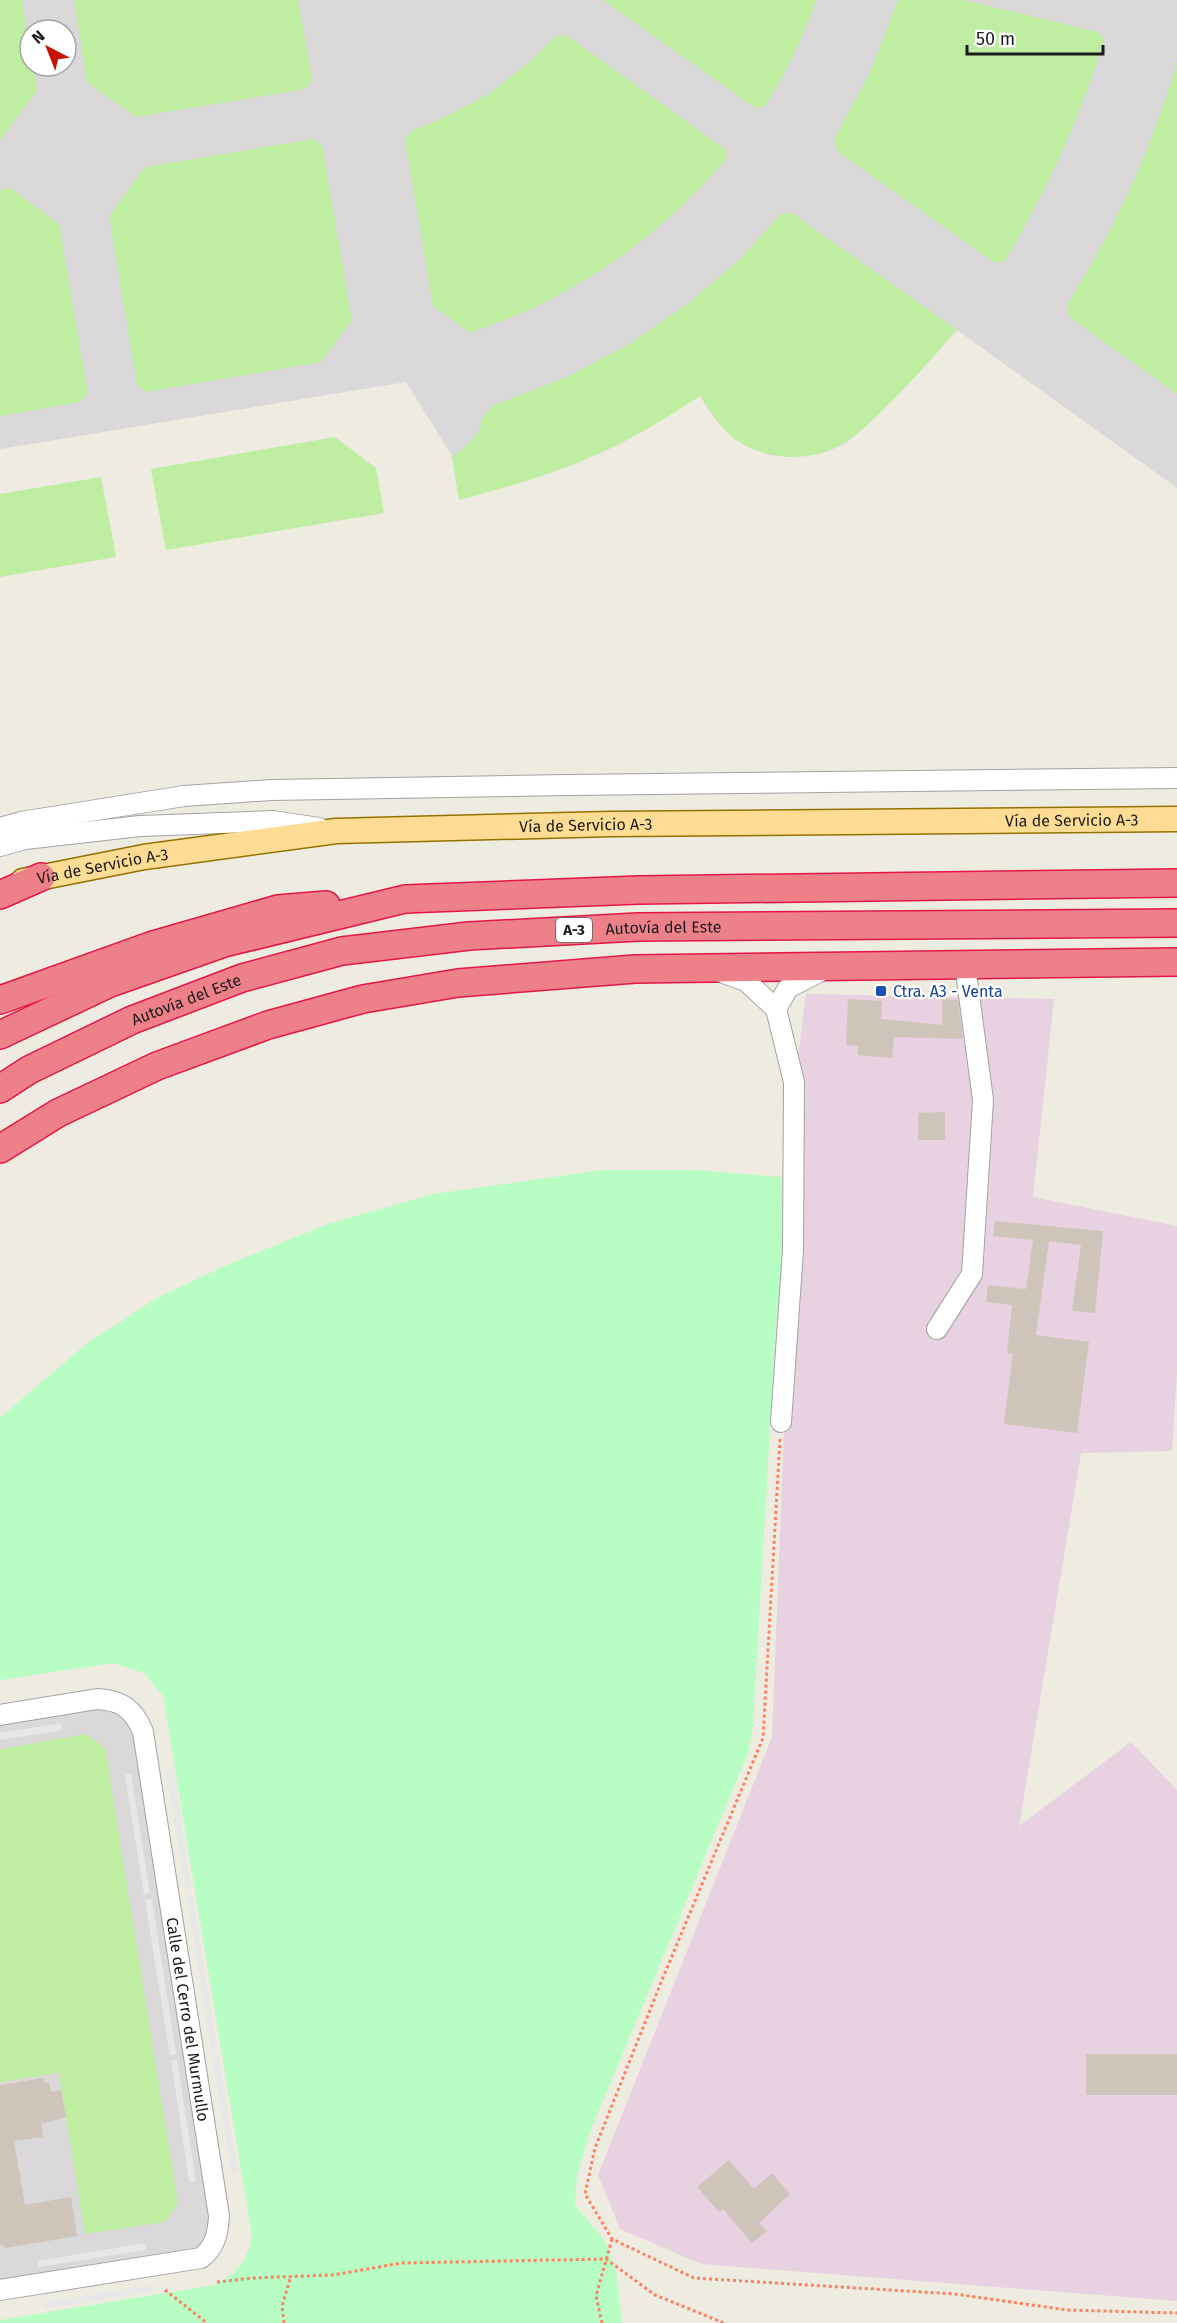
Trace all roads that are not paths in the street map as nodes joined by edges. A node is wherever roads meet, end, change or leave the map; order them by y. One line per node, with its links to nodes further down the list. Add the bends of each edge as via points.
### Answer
1 (1177, 778): 3 (street, via 271,790 184,796)
2 (1177, 819): 4 (main road, Vía de Servicio A-3, via 611,824)
3 (0, 828)
4 (336, 831): 5 (street, via 273,821 140,826 25,839); 6 (main road, Vía de Servicio A-3, via 144,857)
5 (0, 846)
6 (41, 877): 8 (main road, Vía de Servicio A-3); 9 (highway)
7 (1177, 883): 10 (highway, via 639,890)
8 (0, 886)
9 (0, 895)
10 (405, 899): 16 (highway, via 278,909 150,946); 18 (highway, via 225,944 110,983)
11 (1177, 923): 19 (highway, Autovía del Este / A-3, via 638,927 469,936 342,951 242,978 132,1020 29,1070)
12 (1177, 962): 13 (highway)
13 (965, 965): 14 (highway); 21 (street, via 983,1100)
14 (831, 967): 15 (highway); 17 (street, via 788,988)
15 (711, 968): 17 (street, via 746,981); 20 (highway, via 635,969 458,982 363,999 268,1025 157,1066 58,1113)
16 (0, 1000)
17 (776, 1009): 24 (street, via 794,1082 793,1250)
18 (0, 1035)
19 (0, 1089)
20 (0, 1149)
21 (972, 1274): 22 (street); 23 (street)
22 (973, 1301)
23 (937, 1329)
24 (781, 1422)
25 (0, 1715): 26 (street, Calle del Cerro del Murmullo, via 106,1700 117,1701 139,1722 219,2216 215,2242 201,2258)
26 (0, 2290)

